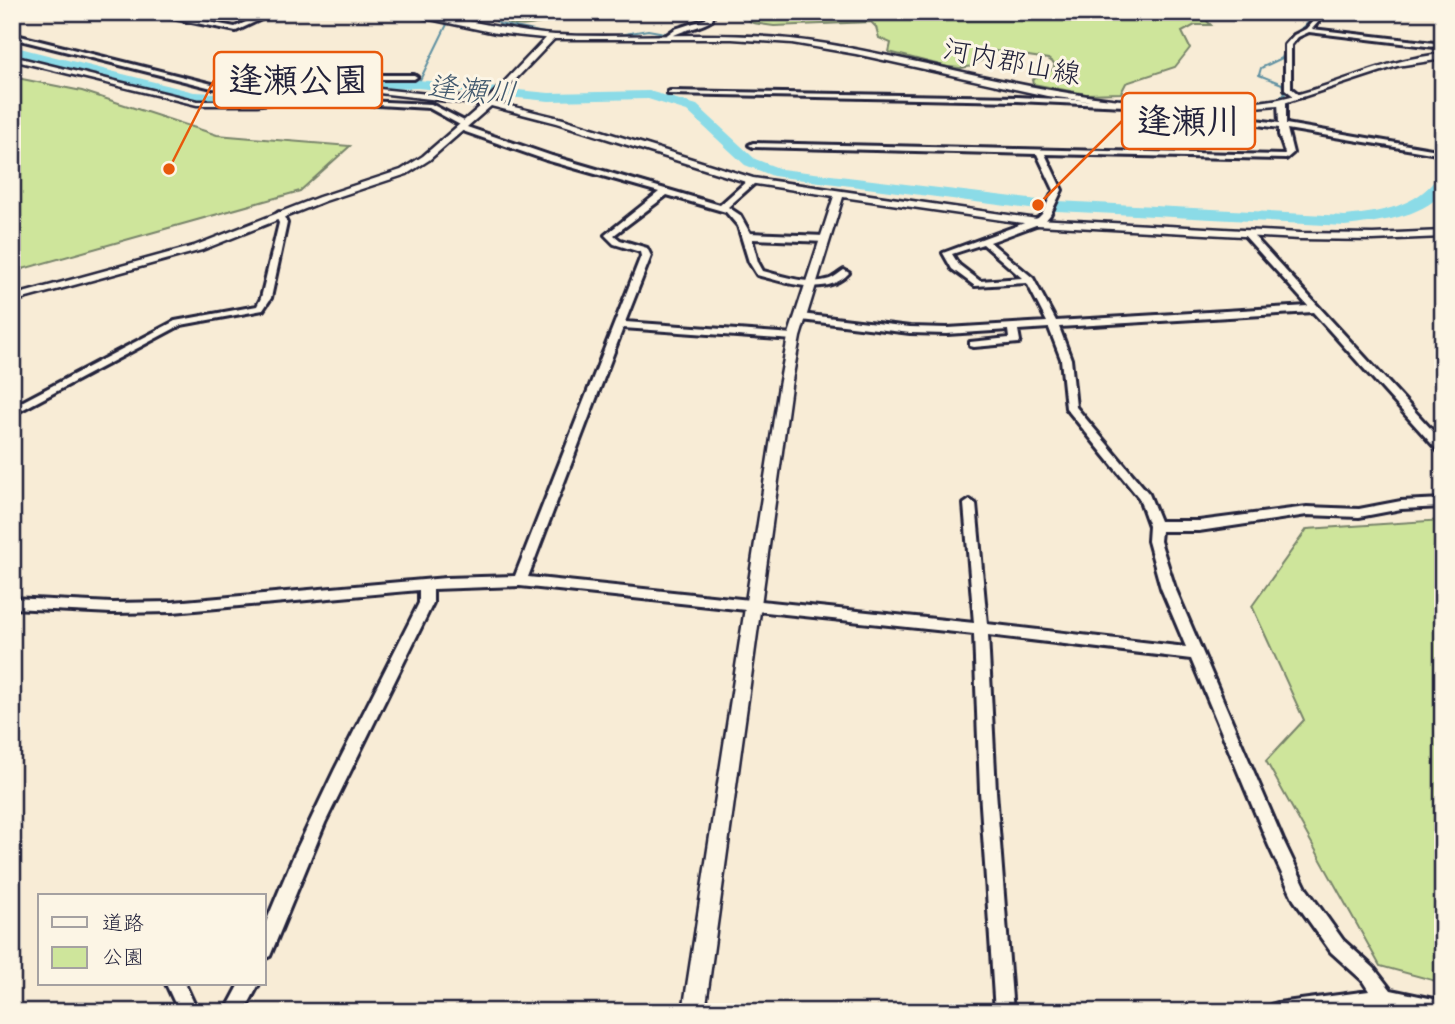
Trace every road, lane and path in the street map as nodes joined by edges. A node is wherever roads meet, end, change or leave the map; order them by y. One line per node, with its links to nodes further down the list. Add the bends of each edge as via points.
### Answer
1 (145, 12): 2 (street, via 236,29)
2 (273, 12)
3 (401, 12): 8 (main road, 河内郡山線)
4 (711, 12): 9 (street, via 701,25 677,29)
5 (1324, 12): 6 (street)
6 (1308, 30): 10 (street); 15 (street, via 1288,45 1288,89)
7 (12, 36): 13 (street, via 212,86 254,89 357,77)
8 (552, 37): 9 (main road, 河内郡山線); 17 (street)
9 (667, 37): 19 (main road, 河内郡山線, via 799,42 1047,93)
10 (1443, 46)
11 (1443, 55): 15 (main road, 河内郡山線, via 1398,61)
12 (12, 58): 17 (street, via 197,103 257,103 379,92)
13 (414, 78)
14 (670, 93): 19 (street)
15 (1298, 97): 18 (main road, 河内郡山線)
16 (344, 101): 20 (street, via 430,106)
17 (490, 102): 20 (street); 26 (street)
18 (1282, 102): 19 (main road, 河内郡山線); 21 (street)
19 (1123, 103): 21 (street)
20 (464, 126): 27 (street); 30 (street, via 404,172)
21 (1283, 126): 23 (street, via 1286,157); 24 (street)
22 (753, 145): 23 (street)
23 (1040, 150): 31 (street, via 1058,190)
24 (1426, 151): 25 (street)
25 (1443, 153)
26 (752, 181): 28 (street); 29 (street)
27 (663, 193): 29 (street); 43 (street, via 609,235 646,252)
28 (839, 194): 31 (street); 35 (street)
29 (722, 208): 34 (street, via 737,216)
30 (279, 215): 40 (street, via 198,248); 48 (street, via 283,223 260,308 178,323)
31 (1042, 219): 32 (street); 36 (street)
32 (1247, 234): 33 (street); 41 (street)
33 (1443, 234)
34 (747, 236): 35 (street); 39 (street, via 756,271)
35 (825, 239): 39 (street)
36 (984, 240): 38 (street); 38 (street, via 947,253 955,267 978,284)
37 (844, 273): 39 (street, via 836,280)
38 (1030, 281): 44 (street)
39 (811, 283): 42 (street)
40 (12, 299)
41 (1312, 309): 44 (street); 49 (street)
42 (801, 317): 45 (street, via 927,331); 46 (street)
43 (620, 325): 46 (street); 53 (street)
44 (1053, 325): 45 (street); 52 (street, via 1066,359 1069,404 1138,486)
45 (1012, 326): 47 (street, via 1015,341)
46 (794, 337): 56 (street)
47 (974, 344)
48 (12, 412)
49 (1443, 449)
50 (1443, 503): 52 (street, via 1359,513 1307,511 1199,526)
51 (970, 504): 57 (street)
52 (1155, 526): 58 (street, via 1161,566)
53 (520, 581): 54 (street); 56 (street)
54 (426, 585): 55 (street, via 138,609); 59 (street, via 426,603 318,822)
55 (12, 603)
56 (754, 607): 57 (street); 66 (street)
57 (981, 630): 58 (street); 67 (street)
58 (1196, 654): 62 (street, via 1300,894 1326,932)
59 (266, 944)
60 (176, 986): 64 (street)
61 (249, 986): 65 (street)
62 (1386, 999): 63 (street); 68 (street)
63 (1443, 1010)
64 (189, 1012)
65 (234, 1012)
66 (694, 1012)
67 (1004, 1012)
68 (1278, 1012)

